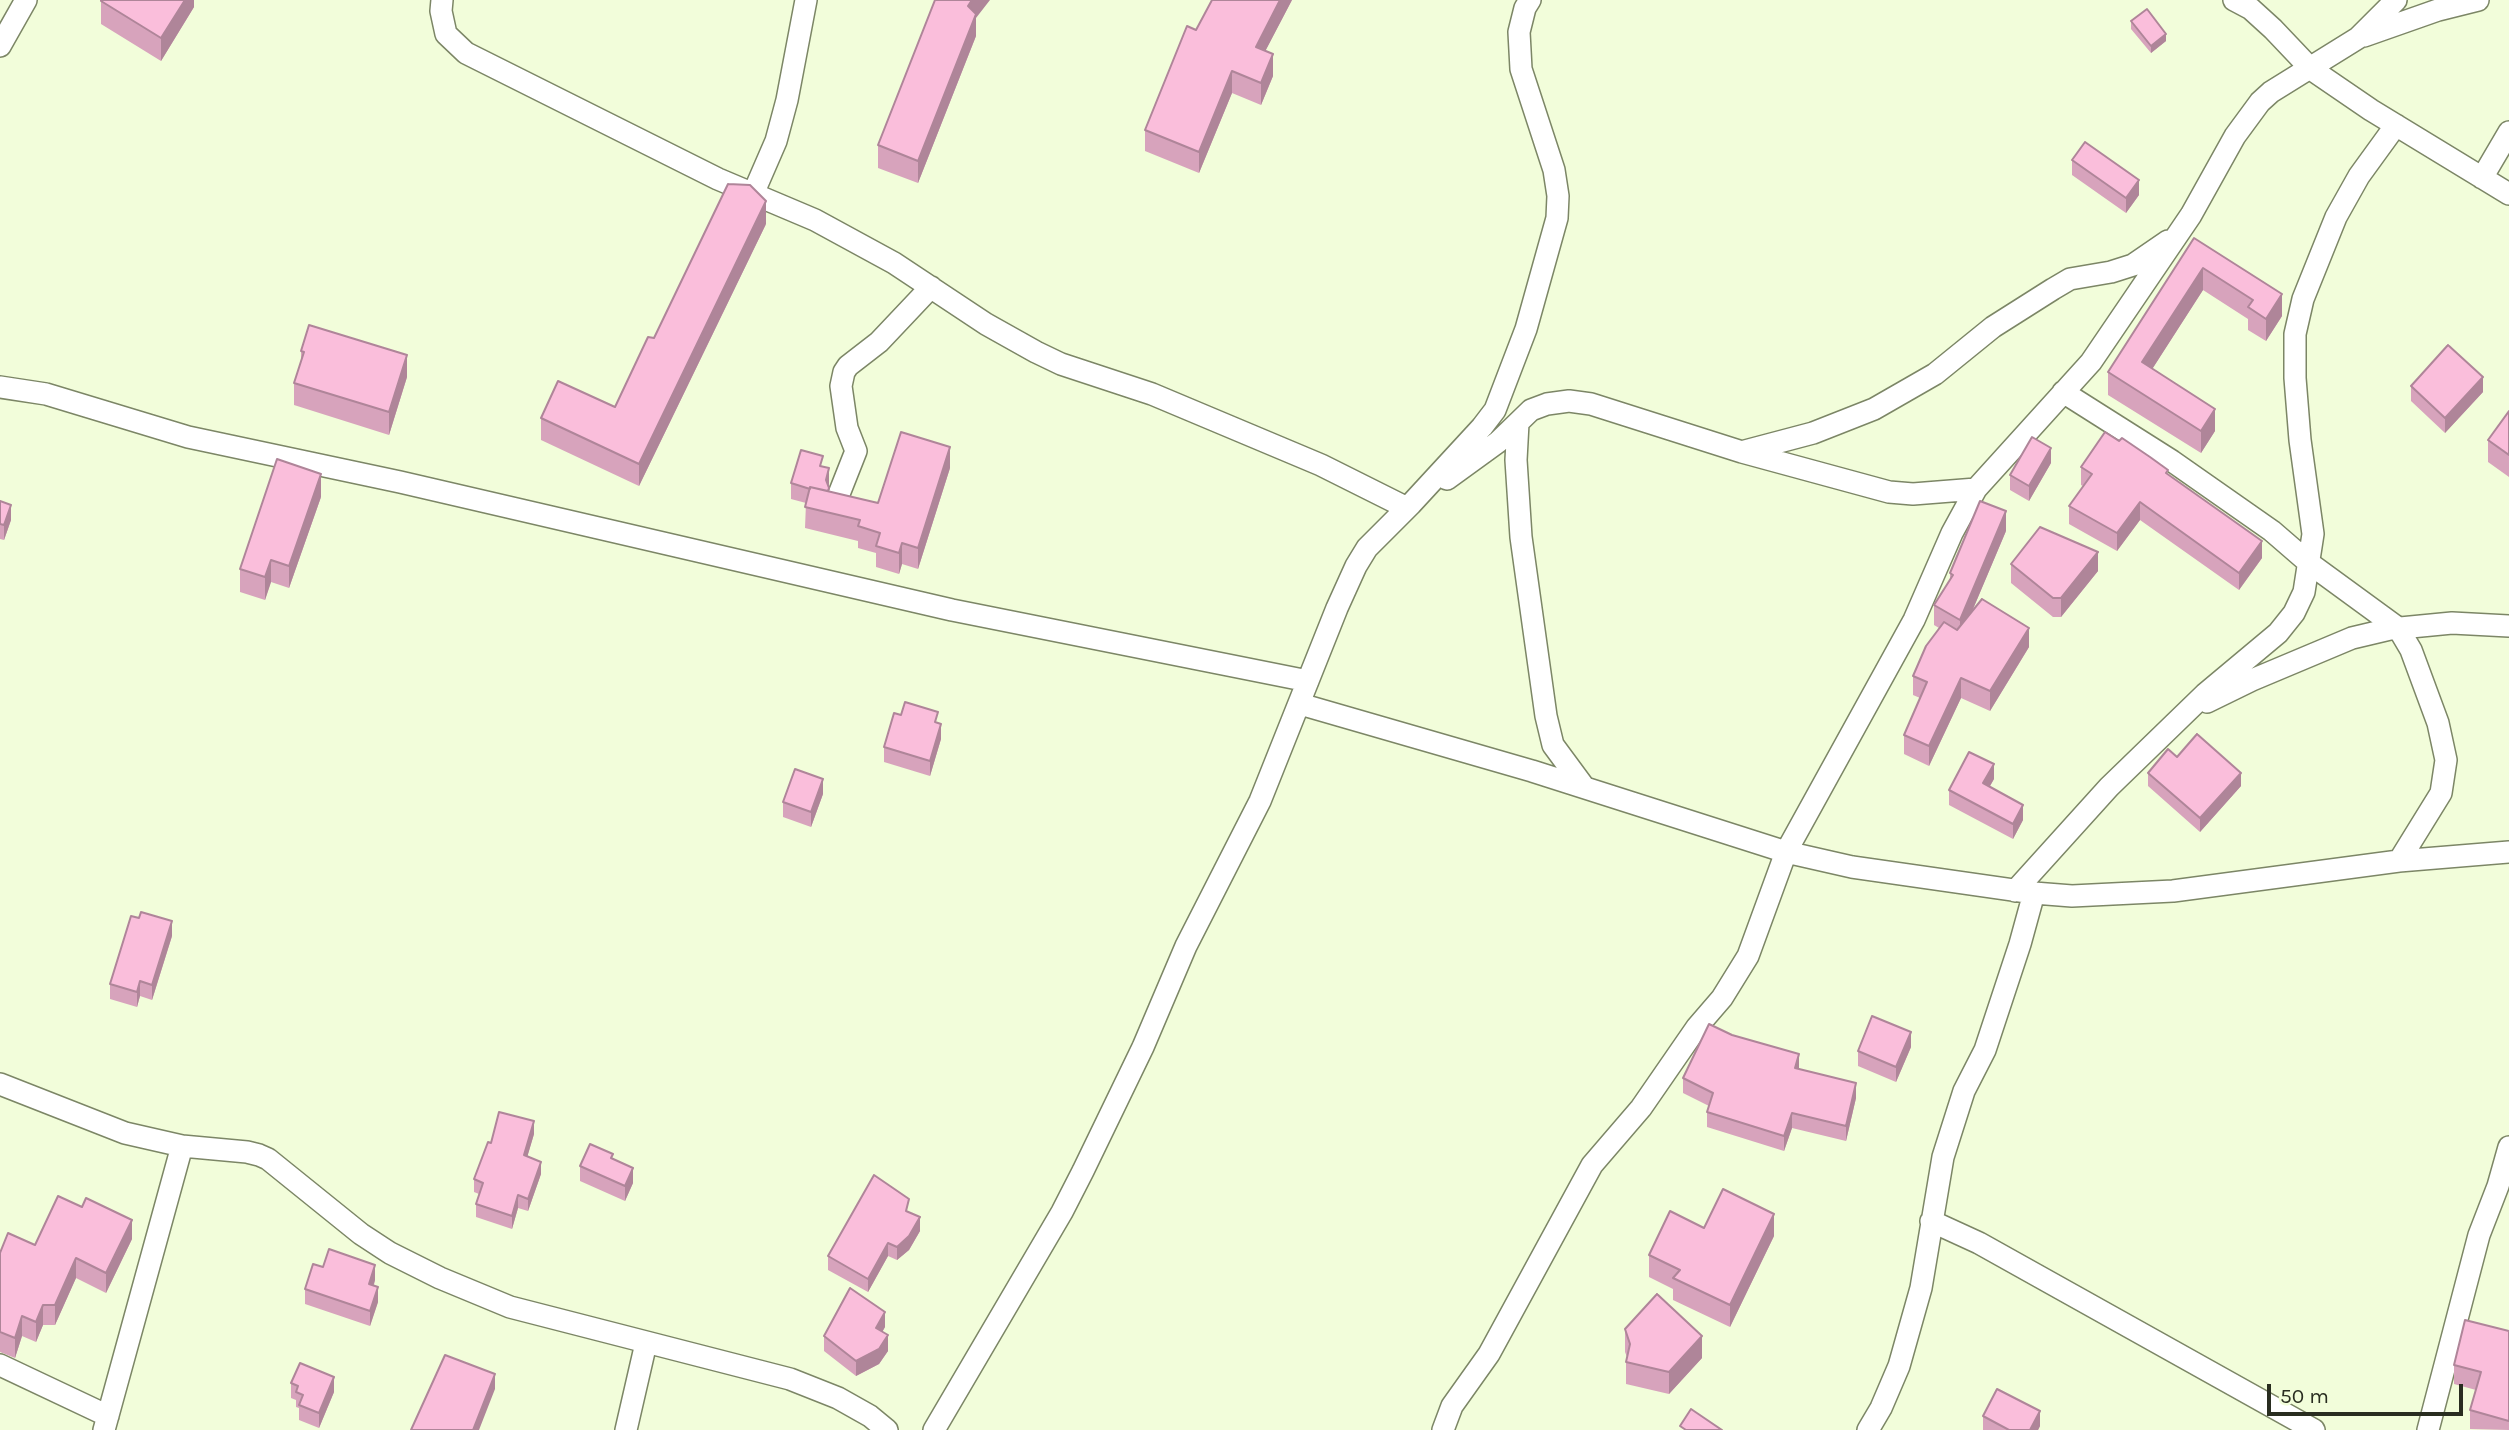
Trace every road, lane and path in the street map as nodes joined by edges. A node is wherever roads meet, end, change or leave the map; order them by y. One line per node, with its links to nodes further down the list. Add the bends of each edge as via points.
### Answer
1 (26, 0): 9 (street)
2 (442, 0): 14 (street, via 446,34 466,53)
3 (806, 0): 14 (street, via 776,141)
4 (1530, 0): 24 (street, via 1519,32 1521,69 1554,170 1557,218 1526,329 1495,410)
5 (2396, 0): 8 (street)
6 (2478, 0): 8 (street)
7 (2244, 3): 10 (street)
8 (2358, 38): 10 (street)
9 (0, 46)
10 (2311, 69): 11 (street); 16 (street, via 2260,102)
11 (2396, 125): 13 (street); 25 (street, via 2336,217 2303,299 2295,334 2300,440 2313,534)
12 (2509, 132): 13 (street)
13 (2482, 178): 15 (street)
14 (753, 194): 17 (street, via 815,220)
15 (2509, 194)
16 (2178, 234): 19 (street, via 2091,362); 21 (street, via 2133,265 2070,279 1993,327 1935,374 1874,408 1813,433)
17 (931, 288): 23 (street, via 844,372 847,428 856,451); 24 (street, via 1060,364 1165,399)
18 (0, 387): 28 (street, via 46,394 188,437 952,610)
19 (2063, 392): 22 (street); 25 (street, via 2172,461)
20 (1518, 423): 21 (street, via 1531,410 1569,401); 24 (street); 31 (street, via 1521,537 1546,716 1553,745)
21 (1742, 452): 22 (street, via 1889,492 1913,495)
22 (1976, 489): 32 (street, via 1914,620)
23 (839, 494)
24 (1409, 506): 28 (street, via 1367,548 1356,566)
25 (2309, 563): 27 (street); 30 (street, via 2304,592 2278,633)
26 (2509, 626): 27 (street, via 2452,623)
27 (2398, 628): 30 (street, via 2352,638); 34 (street, via 2438,723 2446,760 2441,793)
28 (1308, 681): 29 (street)
29 (1300, 704): 31 (street); 45 (street, via 1260,801 1186,946 1143,1047 1062,1212)
30 (2184, 714): 35 (street, via 2109,787)
31 (1584, 787): 32 (street)
32 (1786, 852): 35 (street, via 1852,867); 46 (street, via 1748,956 1641,1108 1592,1165 1489,1354 1452,1406)
33 (2509, 852): 34 (street)
34 (2399, 862): 35 (street, via 2173,891 2072,896)
35 (2025, 892): 39 (street, via 2020,944 1985,1050 1964,1091 1943,1157)
36 (0, 1084): 37 (street, via 125,1133)
37 (182, 1146): 40 (street, via 259,1155 361,1234 440,1278 510,1307); 42 (street)
38 (2509, 1147): 49 (street, via 2479,1235)
39 (1931, 1220): 47 (street, via 1921,1288 1899,1366); 48 (street, via 1979,1242)
40 (646, 1343): 43 (street); 44 (street, via 790,1380 838,1398)
41 (0, 1365): 42 (street)
42 (106, 1423)
43 (626, 1430)
44 (887, 1430)
45 (934, 1430)
46 (1443, 1430)
47 (1868, 1430)
48 (2314, 1430)
49 (2428, 1430)

